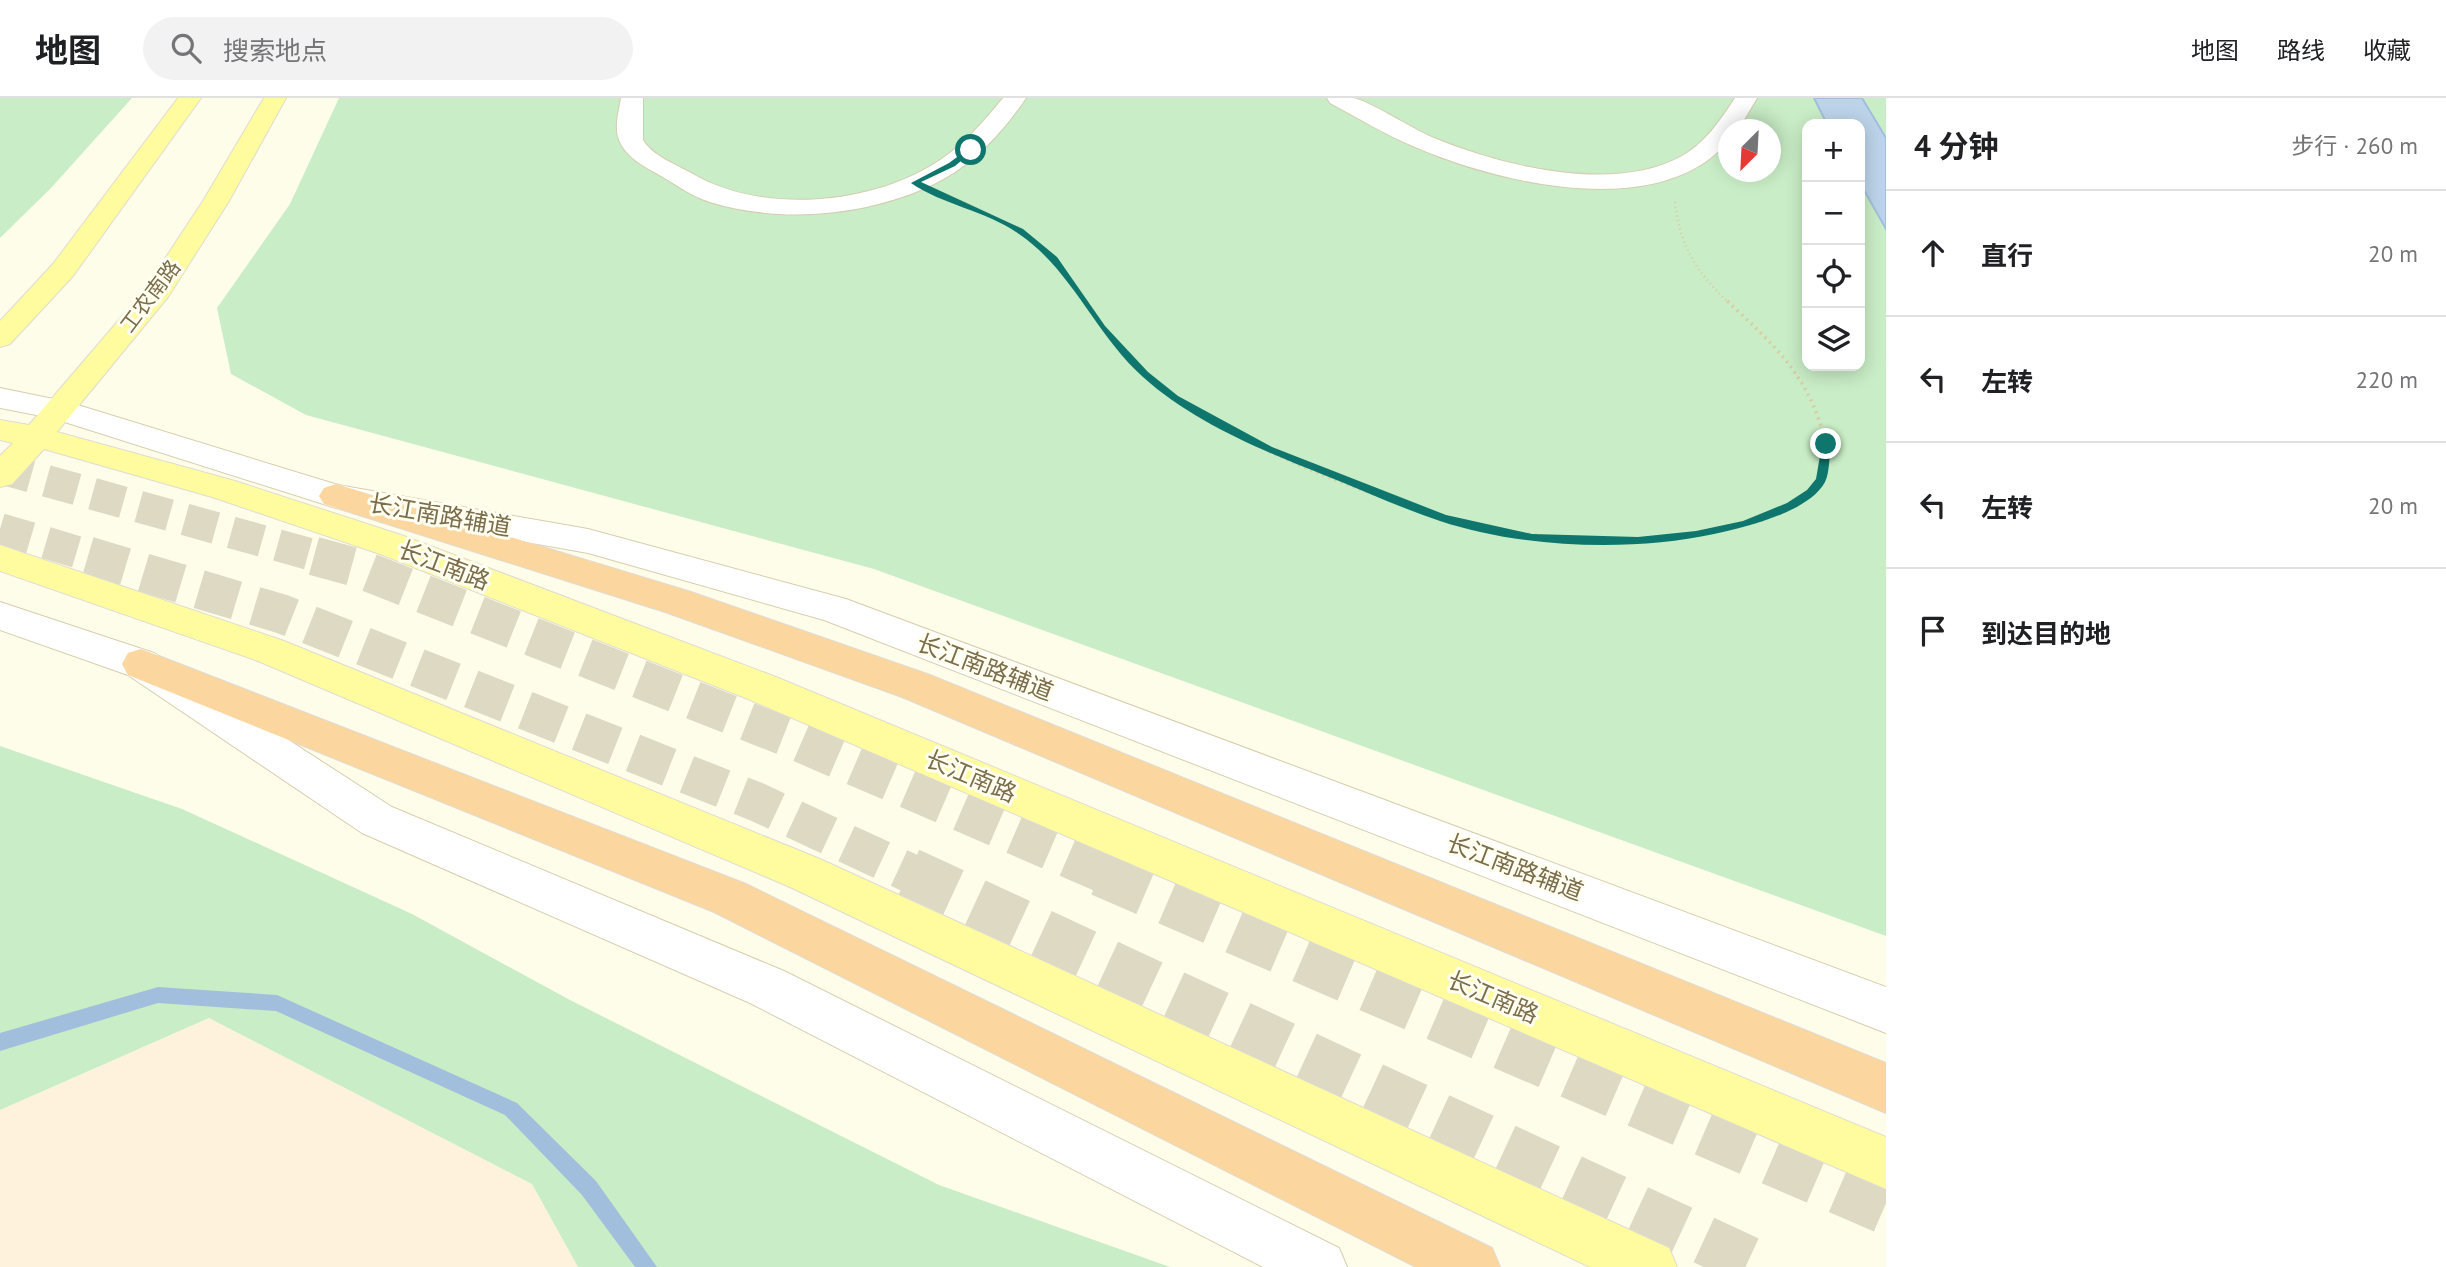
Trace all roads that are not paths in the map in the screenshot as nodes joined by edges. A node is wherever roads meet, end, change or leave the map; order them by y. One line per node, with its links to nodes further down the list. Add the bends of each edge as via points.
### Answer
1 (190, 98): 7 (main road, via 63,270)
2 (275, 98): 9 (main road, 工农南路, via 154,297)
3 (632, 98): 4 (street, via 629,133 645,157 716,196 765,205 815,204 888,193 915,183 971,150)
4 (1015, 98)
5 (1338, 98): 6 (street, via 1403,133 1469,159 1549,176 1626,180 1665,174 1709,150)
6 (1746, 98)
7 (0, 338)
8 (0, 398): 9 (street, 长江南路辅道)
9 (32, 425): 10 (main road, 工农南路); 11 (street, 长江南路辅道); 17 (main road, 长江南路, via 392,545 762,688)
10 (0, 476)
11 (336, 496): 15 (street, 长江南路辅道, via 588,541 833,609); 16 (highway, via 678,602 916,687)
12 (0, 558): 20 (main road, via 271,651 805,873)
13 (0, 616): 14 (street)
14 (141, 664): 18 (street, via 377,820 767,986); 19 (highway, via 730,898)
15 (1886, 1010)
16 (1886, 1088)
17 (1886, 1163)
18 (1320, 1267)
19 (1473, 1267)
20 (1650, 1267)

